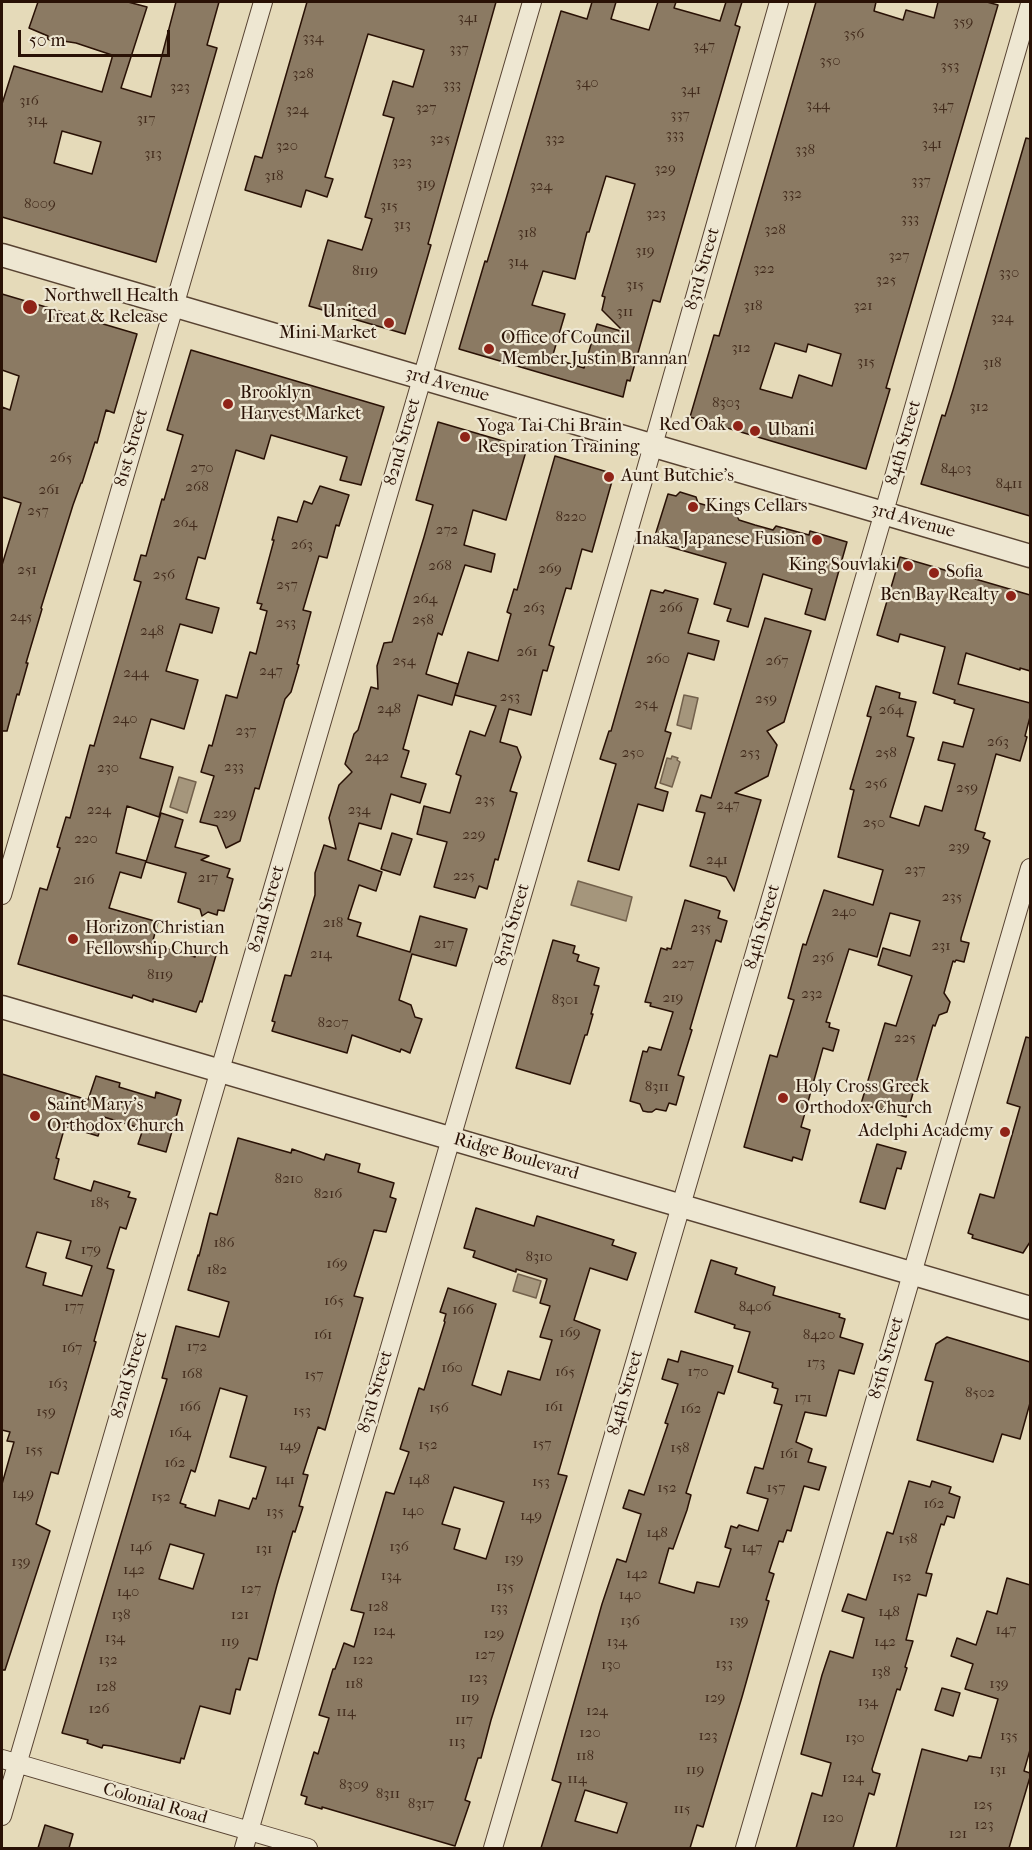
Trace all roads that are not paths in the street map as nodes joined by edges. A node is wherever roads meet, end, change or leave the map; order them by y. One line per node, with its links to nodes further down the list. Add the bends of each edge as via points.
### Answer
1 (263, 2): 6 (street, 81st Street)
2 (532, 2): 7 (street, 82nd Street)
3 (779, 2): 8 (street, 83rd Street)
4 (1030, 4): 9 (street, 84th Street)
5 (2, 255): 6 (street, 3rd Avenue)
6 (174, 305): 7 (street, 3rd Avenue); 12 (street, 81st Street)
7 (422, 378): 8 (street, 3rd Avenue); 14 (street, 82nd Street)
8 (653, 445): 9 (street, 3rd Avenue); 15 (street, 83rd Street)
9 (884, 513): 10 (street, 3rd Avenue); 16 (street, 84th Street)
10 (1030, 556)
11 (1030, 868): 17 (street, 85th Street)
12 (2, 895)
13 (2, 1007): 14 (street, Ridge Boulevard)
14 (219, 1071): 15 (street, Ridge Boulevard); 19 (street, 82nd Street)
15 (450, 1138): 16 (street, Ridge Boulevard); 21 (street, 83rd Street)
16 (681, 1205): 17 (street, Ridge Boulevard); 23 (street, 84th Street)
17 (912, 1273): 18 (street, Ridge Boulevard); 24 (street, 85th Street)
18 (1030, 1308)
19 (9, 1761): 20 (street, 82nd Street); 21 (street, Colonial Road)
20 (2, 1816)
21 (246, 1840): 22 (street, Colonial Road)
22 (308, 1848)
23 (492, 1848)
24 (745, 1848)

